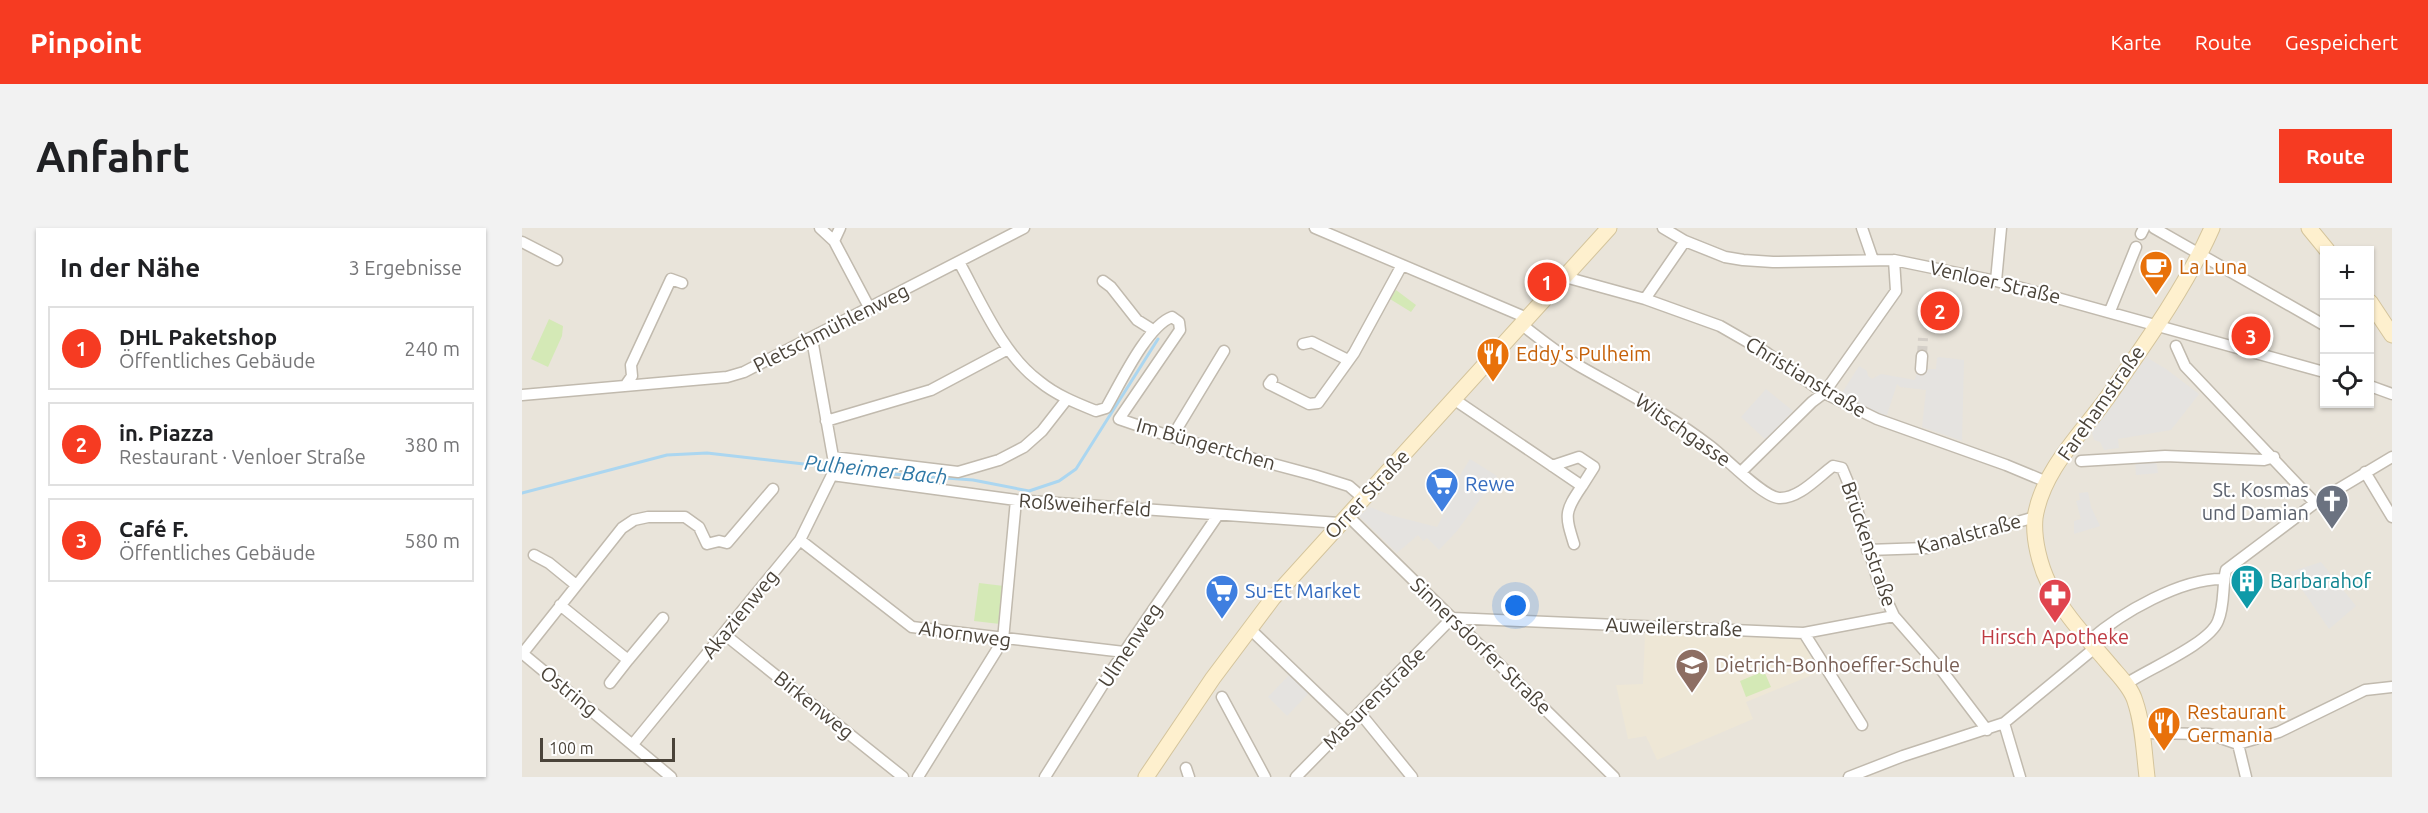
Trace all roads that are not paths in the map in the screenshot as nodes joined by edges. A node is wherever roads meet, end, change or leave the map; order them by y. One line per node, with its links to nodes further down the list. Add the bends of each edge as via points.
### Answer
1 (820, 228): 12 (street)
2 (840, 228): 12 (street)
3 (1024, 228): 21 (street, Pletschmühlenweg)
4 (1315, 228): 22 (street, Witschgasse)
5 (1609, 228): 23 (street, Orrer Straße)
6 (1663, 228): 13 (street, Venloer Straße)
7 (1862, 228): 19 (street)
8 (2001, 228): 25 (street)
9 (2154, 228): 17 (street)
10 (2212, 228): 17 (street, Farehamstraße)
11 (2309, 228): 15 (street)
12 (834, 241): 29 (street)
13 (1685, 241): 19 (street, Venloer Straße, via 1743,260); 27 (street)
14 (522, 242): 18 (street)
15 (2324, 246)
16 (2136, 248): 30 (street)
17 (2200, 254): 32 (street); 33 (street, Farehamstraße)
18 (557, 260)
19 (1873, 260): 20 (street, Venloer Straße)
20 (1894, 260): 25 (street, Venloer Straße); 48 (street, via 1896,291)
21 (959, 262): 29 (street, Pletschmühlenweg); 39 (street)
22 (1402, 266): 31 (street, Witschgasse, via 1520,315); 42 (street)
23 (1564, 277): 27 (street, Christianstraße); 31 (street, Orrer Straße)
24 (1103, 281): 34 (street, via 1129,312)
25 (1996, 281): 30 (street, Venloer Straße)
26 (682, 284): 46 (street, via 671,279 631,365 632,376)
27 (1646, 299): 48 (street, Christianstraße, via 1720,326)
28 (2374, 308): 35 (street)
29 (870, 309): 36 (street, Pletschmühlenweg)
30 (2110, 311): 33 (street, Venloer Straße)
31 (1523, 322): 52 (street, Orrer Straße); 60 (street, Witschgasse, via 1579,366 1643,400)
32 (2320, 322)
33 (2156, 326): 44 (street, Venloer Straße); 63 (street, Farehamstraße)
34 (1152, 330): 51 (street, via 1106,408 1096,411); 54 (street, Im Büngertchen, via 1173,317 1179,322 1179,330 1119,419)
35 (2392, 335)
36 (812, 339): 46 (street, Pletschmühlenweg, via 727,377); 53 (street)
37 (1303, 344): 42 (street, via 1312,342)
38 (2176, 346): 55 (street, via 2185,366)
39 (1008, 349): 51 (street, via 1037,380); 53 (street, via 931,390)
40 (1224, 351): 54 (street)
41 (1923, 356): 43 (street)
42 (1348, 360): 45 (street, via 1318,403 1309,404 1269,384)
43 (1922, 369)
44 (2320, 371)
45 (1272, 380)
46 (626, 386): 50 (street, Pletschmühlenweg)
47 (2374, 387): 49 (street)
48 (1824, 393): 60 (street); 63 (street, Christianstraße, via 1877,419)
49 (2392, 394)
50 (522, 395)
51 (1067, 399): 53 (street, via 1024,447 999,460 957,472 833,457)
52 (1455, 400): 58 (street); 66 (street, Orrer Straße)
53 (826, 421)
54 (1172, 437): 66 (street, Im Büngertchen, via 1349,486)
55 (2274, 457): 57 (street, via 2264,460 2165,456); 68 (street)
56 (2392, 457): 61 (street)
57 (2081, 461)
58 (1552, 466): 64 (street); 64 (street, via 1579,457 1594,468)
59 (1842, 468): 60 (street, Witschgasse, via 1833,466 1795,496 1782,498 1753,484); 75 (street, Brückenstraße)
60 (1742, 471)
61 (2365, 472): 68 (street); 71 (street)
62 (832, 475): 67 (street, Roßweiherfeld); 73 (street, Akazienweg)
63 (2047, 482): 70 (street, Farehamstraße)
64 (1582, 486): 74 (street, via 1566,518)
65 (773, 489): 78 (street, via 727,543 707,544 699,527 685,517 634,520 622,528)
66 (1363, 498): 72 (street, Orrer Straße)
67 (1016, 500): 69 (street, Roßweiherfeld); 86 (street)
68 (2315, 503): 77 (street, via 2226,570)
69 (1218, 515): 72 (street, Roßweiherfeld); 88 (street, Ulmenweg)
70 (2036, 517): 75 (street, Kanalstraße, via 1927,548); 87 (street, via 2036,537 2048,583)
71 (2392, 517)
72 (1343, 519): 82 (street, Sinnersdorfer Straße); 83 (street, Orrer Straße, via 1273,597)
73 (800, 540): 85 (street, Akazienweg); 86 (street, Ahornweg, via 912,627)
74 (1574, 544)
75 (1867, 550): 80 (street, Brückenstraße)
76 (534, 555): 78 (street)
77 (2224, 579): 87 (street, via 2211,579 2157,596 2106,626); 92 (street, via 2222,607 2212,631)
78 (576, 585): 79 (street)
79 (560, 605): 89 (street); 90 (street)
80 (1894, 616): 84 (street, Auweilerstraße); 99 (street, Brückenstraße)
81 (663, 618): 90 (street)
82 (1452, 618): 84 (street, Auweilerstraße); 95 (street, Masurenstraße); 111 (street, Sinnersdorfer Straße)
83 (1250, 629): 97 (street); 107 (street, Orrer Straße)
84 (1803, 633): 98 (street)
85 (724, 634): 101 (street, Akazienweg); 104 (street, Birkenweg)
86 (1003, 640): 88 (street, Ahornweg); 105 (street)
87 (2093, 644): 92 (street); 96 (street)
88 (1124, 652): 106 (street, Ulmenweg)
89 (522, 653): 101 (street, Ostring)
90 (628, 660): 91 (street)
91 (610, 683)
92 (2126, 684): 100 (street, via 2135,700)
93 (2392, 687): 102 (street, via 2365,690 2279,732)
94 (1222, 697): 108 (street)
95 (1360, 713): 97 (street, Masurenstraße); 110 (street)
96 (2004, 723): 99 (street); 113 (street)
97 (1348, 724): 109 (street, Masurenstraße)
98 (1862, 725)
99 (1987, 730): 112 (street)
100 (2141, 733): 102 (street, via 2209,734); 114 (street)
101 (633, 744): 103 (street, Ostring)
102 (2238, 744): 115 (street)
103 (671, 777)
104 (903, 777)
105 (918, 777)
106 (1045, 777)
107 (1146, 777)
108 (1265, 777)
109 (1296, 777)
110 (1412, 777)
111 (1614, 777)
112 (1849, 777)
113 (2020, 777)
114 (2147, 777)
115 (2246, 777)

